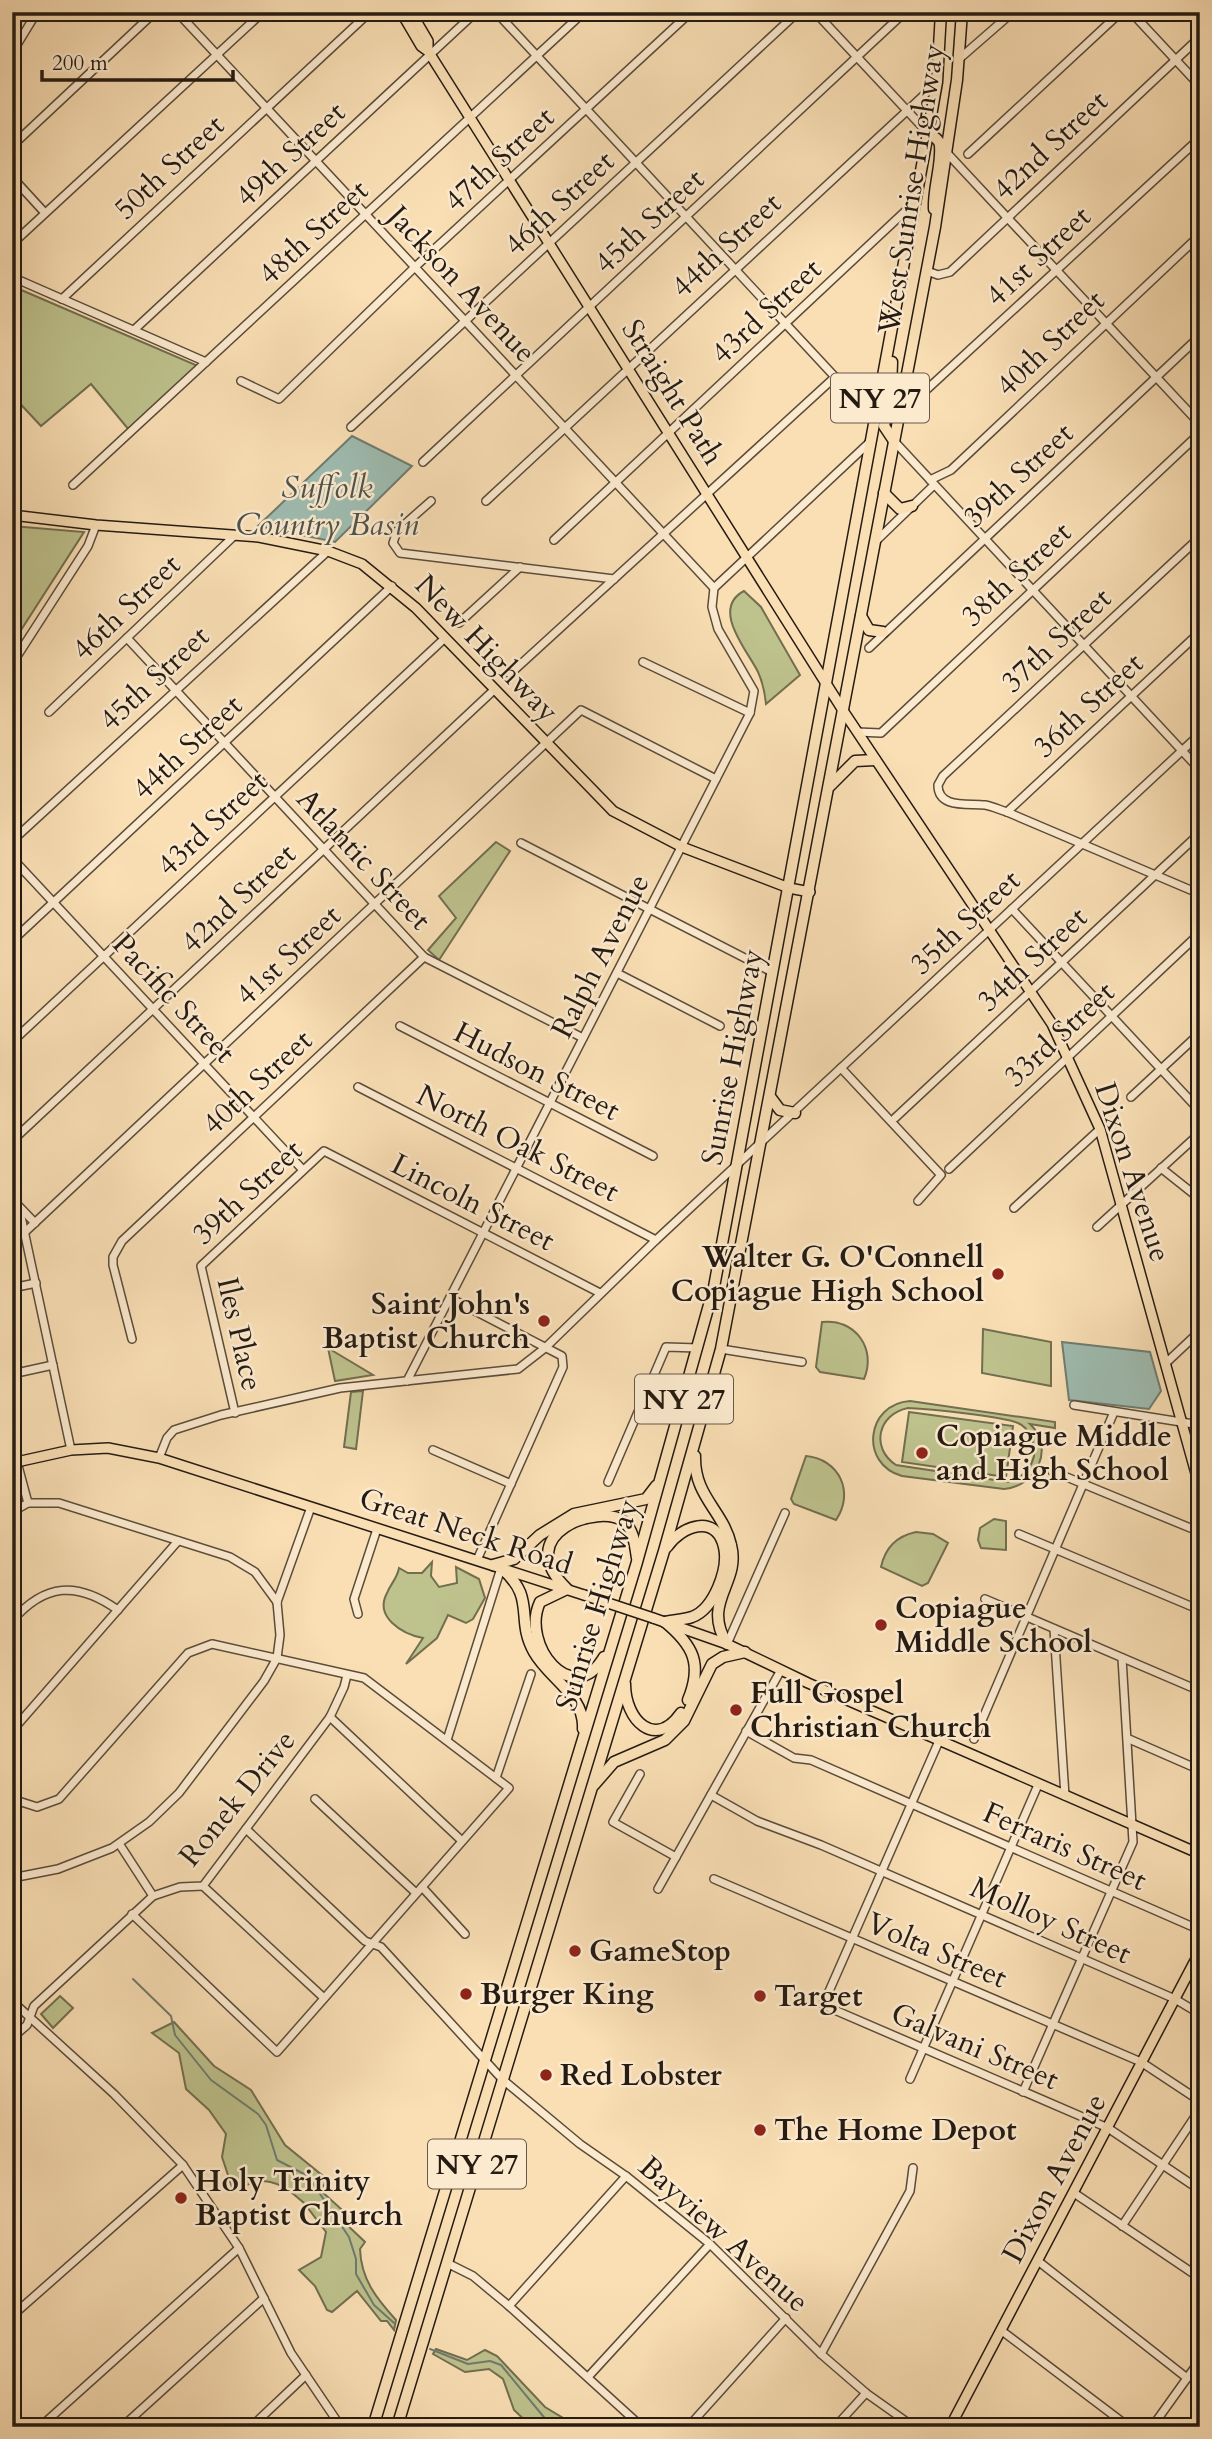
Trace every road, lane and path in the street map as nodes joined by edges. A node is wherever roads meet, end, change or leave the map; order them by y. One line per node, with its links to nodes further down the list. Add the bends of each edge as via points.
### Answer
1 (37, 12): 22 (street)
2 (155, 12): 36 (street)
3 (177, 12): 23 (street, Jackson Avenue)
4 (263, 12): 23 (street)
5 (370, 12): 30 (street, 50th Street)
6 (401, 12): 21 (main road, Straight Path, via 421,46)
7 (411, 12): 21 (main road, Straight Path)
8 (476, 12): 21 (street, 49th Street)
9 (496, 12): 24 (street)
10 (584, 12): 24 (street, 48th Street)
11 (691, 12): 31 (street, 47th Street)
12 (799, 12): 40 (street, 46th Street)
13 (815, 12): 25 (street)
14 (905, 12): 25 (street, 45th Street)
15 (941, 12): 28 (highway, West Sunrise Highway / NY 27)
16 (962, 12): 26 (highway, West Sunrise Highway / NY 27)
17 (1013, 12): 26 (street)
18 (1121, 12): 38 (street)
19 (1131, 12): 27 (street)
20 (1200, 37): 27 (street, 42nd Street)
21 (430, 52): 33 (main road, Straight Path); 39 (street, 49th Street)
22 (12, 53)
23 (217, 55): 30 (street, Jackson Avenue); 44 (street)
24 (537, 56): 31 (street); 33 (street, 48th Street)
25 (857, 57): 32 (street); 46 (street, 45th Street)
26 (959, 59): 37 (highway, West Sunrise Highway / NY 27)
27 (1175, 60): 29 (street); 47 (street, 42nd Street)
28 (937, 82): 32 (street, 44th Street); 34 (highway, West Sunrise Highway / NY 27)
29 (1200, 86)
30 (267, 108): 39 (street, Jackson Avenue); 57 (street, 50th Street)
31 (586, 109): 40 (street); 42 (street, 47th Street)
32 (907, 110): 34 (street); 53 (street, 44th Street)
33 (470, 118): 42 (main road, Straight Path); 45 (street, 48th Street)
34 (928, 133): 43 (highway, West Sunrise Highway / NY 27); 48 (highway, via 940,146 933,190)
35 (1200, 138): 55 (street, 41st Street)
36 (12, 146)
37 (947, 153): 47 (street); 48 (highway, West Sunrise Highway / NY 27)
38 (968, 154)
39 (316, 161): 45 (street, Jackson Avenue); 62 (street, 49th Street)
40 (636, 163): 46 (street); 50 (street, 46th Street)
41 (12, 177): 44 (street)
42 (510, 180): 50 (main road, Straight Path); 52 (street, 47th Street)
43 (916, 202): 61 (street, 43rd Street); 63 (highway, West Sunrise Highway / NY 27)
44 (46, 213): 51 (street)
45 (366, 214): 52 (street, Jackson Avenue); 65 (street, 48th Street)
46 (686, 217): 53 (street); 58 (street, 45th Street)
47 (1006, 217): 54 (street, 42nd Street, via 950,272 938,275); 55 (street)
48 (935, 227): 54 (highway, West Sunrise Highway / NY 27)
49 (1200, 236): 60 (street, 40th Street)
50 (549, 243): 58 (main road, Straight Path); 59 (street, 46th Street)
51 (12, 244)
52 (415, 267): 59 (street, Jackson Avenue); 70 (street, 47th Street, via 279,399)
53 (734, 269): 61 (street); 66 (street, 44th Street)
54 (927, 271): 71 (highway, West Sunrise Highway / NY 27)
55 (1056, 271): 60 (street); 71 (street, 41st Street, via 923,393)
56 (12, 277): 57 (street)
57 (62, 299): 62 (street)
58 (590, 307): 66 (main road, Straight Path); 67 (street, 45th Street)
59 (465, 321): 67 (street, Jackson Avenue); 74 (street, 46th Street)
60 (1105, 323): 69 (street); 82 (street, 40th Street, via 951,470)
61 (785, 324): 68 (street); 76 (street, 43rd Street)
62 (134, 330): 65 (street)
63 (893, 333): 72 (highway, West Sunrise Highway / NY 27); 79 (highway, via 884,426)
64 (1200, 336): 69 (street, 39th Street)
65 (206, 362): 83 (street, 48th Street)
66 (628, 368): 75 (street, 44th Street); 76 (main road, Straight Path)
67 (516, 375): 75 (street, Jackson Avenue); 80 (street, 45th Street)
68 (835, 377): 72 (street); 85 (street)
69 (1155, 377): 73 (street); 94 (street, 39th Street)
70 (241, 381)
71 (904, 386): 79 (highway, West Sunrise Highway / NY 27)
72 (876, 421): 78 (highway, West Sunrise Highway / NY 27)
73 (1200, 424)
74 (351, 427)
75 (565, 427): 81 (street, Jackson Avenue); 87 (street, 44th Street)
76 (668, 433): 81 (street, 43rd Street); 85 (main road, Straight Path)
77 (1200, 433): 103 (street, 38th Street)
78 (873, 439): 98 (street); 115 (highway, West Sunrise Highway / NY 27)
79 (894, 441): 82 (street); 84 (highway, West Sunrise Highway / NY 27)
80 (423, 462)
81 (616, 482): 91 (street, Jackson Avenue); 95 (street, 43rd Street)
82 (932, 482): 88 (street, 40th Street); 94 (street)
83 (74, 485)
84 (884, 493): 88 (highway, via 900,509); 96 (highway, West Sunrise Highway / NY 27)
85 (707, 494): 91 (street); 98 (main road, Straight Path)
86 (431, 501): 99 (street, via 397,531 393,543 400,553)
87 (486, 501)
88 (912, 506): 96 (street, 40th Street)
89 (12, 515): 90 (main road, New Highway)
90 (96, 525): 92 (main road, New Highway); 113 (street, via 88,546)
91 (664, 533): 100 (street); 102 (street, Jackson Avenue)
92 (234, 536): 97 (main road, New Highway); 108 (street, 46th Street)
93 (1200, 537): 110 (street, 37th Street)
94 (985, 538): 103 (street); 106 (street, 39th Street)
95 (554, 540)
96 (874, 542): 104 (highway, West Sunrise Highway / NY 27)
97 (328, 551): 101 (main road, New Highway, via 362,564); 116 (street, 45th Street)
98 (747, 557): 102 (street); 115 (main road, Straight Path)
99 (520, 567): 100 (street); 105 (street)
100 (614, 579): 114 (street)
101 (392, 586): 109 (main road, New Highway); 124 (street, 44th Street)
102 (713, 588): 121 (street, via 718,629 754,691)
103 (1032, 590): 110 (street); 122 (street, 38th Street, via 881,733)
104 (861, 615): 106 (highway, via 869,630); 120 (highway, West Sunrise Highway / NY 27)
105 (459, 623)
106 (883, 632): 111 (street, 39th Street)
107 (1200, 632): 118 (street, 36th Street)
108 (127, 638): 116 (street, Atlantic Street); 119 (street, 46th Street)
109 (444, 638): 117 (main road, New Highway); 132 (street, 43rd Street)
110 (1084, 645): 118 (street); 133 (street, 37th Street, via 943,776 938,791 947,801)
111 (869, 648)
112 (643, 662): 121 (street)
113 (12, 664)
114 (510, 674)
115 (826, 682): 120 (main road, Straight Path); 130 (highway, West Sunrise Highway / NY 27)
116 (175, 689): 124 (street, Atlantic Street); 135 (street, 45th Street)
117 (495, 689): 125 (main road, New Highway); 139 (street, 42nd Street)
118 (1130, 695): 126 (street); 133 (street, 36th Street)
119 (49, 712)
120 (844, 712): 122 (main road, Straight Path); 131 (highway, West Sunrise Highway / NY 27)
121 (750, 713): 129 (street, Ralph Avenue)
122 (857, 732): 127 (main road, Straight Path)
123 (1200, 734): 126 (street, 35th Street)
124 (224, 742): 132 (street, Atlantic Street); 145 (street, 44th Street)
125 (546, 743): 129 (street, 41st Street, via 581,710); 138 (main road, New Highway, via 613,811); 146 (street, 41st Street)
126 (1182, 751): 128 (street); 137 (street, 35th Street)
127 (876, 760): 131 (highway, via 855,761); 149 (main road)
128 (1200, 770)
129 (716, 779): 138 (street, Ralph Avenue)
130 (808, 782): 142 (highway, Sunrise Highway / NY 27)
131 (830, 786): 143 (highway, Sunrise Highway / NY 27)
132 (274, 796): 139 (street, Atlantic Street); 152 (street, 43rd Street)
133 (1007, 812): 137 (street)
134 (1200, 833): 141 (street, 34th Street)
135 (12, 841)
136 (521, 843): 147 (street)
137 (1083, 843): 141 (street); 148 (street, 35th Street)
138 (682, 847): 142 (main road, New Highway); 147 (street, Ralph Avenue)
139 (324, 849): 146 (street, Atlantic Street); 158 (street, 42nd Street)
140 (12, 858): 145 (street, Pacific Street)
141 (1156, 875): 144 (street); 154 (street, 34th Street)
142 (789, 888): 143 (main road, New Highway); 155 (highway, Sunrise Highway / NY 27)
143 (810, 892): 170 (highway, Sunrise Highway / NY 27)
144 (1200, 894)
145 (54, 902): 151 (street, 44th Street); 152 (street, Pacific Street)
146 (375, 904): 153 (street, Atlantic Street); 166 (street, 41st Street)
147 (650, 909): 155 (street); 156 (street, Ralph Avenue)
148 (1012, 909): 149 (street, 35th Street); 154 (street)
149 (988, 931): 157 (main road, Dixon Avenue); 167 (street, 35th Street)
150 (1200, 933): 159 (street, 33rd Street)
151 (12, 941)
152 (104, 956): 158 (street, Pacific Street); 164 (street, 43rd Street)
153 (424, 957): 163 (street); 175 (street, 40th Street)
154 (1061, 963): 157 (street, 34th Street); 159 (street)
155 (772, 972): 185 (highway, Sunrise Highway / NY 27)
156 (617, 973): 161 (street); 163 (street, Ralph Avenue)
157 (1030, 992): 165 (main road, Dixon Avenue); 176 (street, 34th Street)
158 (153, 1009): 166 (street, Pacific Street); 179 (street, 42nd Street)
159 (1111, 1016): 165 (street, 33rd Street); 168 (street)
160 (400, 1026): 172 (street, Hudson Street)
161 (720, 1026)
162 (1200, 1033): 168 (street)
163 (583, 1038): 172 (street, Ralph Avenue)
164 (12, 1042)
165 (1068, 1056): 177 (main road, Dixon Avenue); 186 (street, 33rd Street)
166 (205, 1064): 175 (street, Pacific Street); 194 (street, 41st Street)
167 (841, 1068): 174 (street, 35th Street); 190 (street, via 940,1175)
168 (1161, 1069): 171 (street); 173 (street)
169 (358, 1087): 183 (street, North Oak Street)
170 (771, 1097): 174 (highway, via 780,1110); 180 (highway, Sunrise Highway / NY 27)
171 (1131, 1097)
172 (549, 1103): 182 (street, Hudson Street); 183 (street, Ralph Avenue)
173 (1200, 1111)
174 (795, 1113): 180 (street, 35th Street)
175 (253, 1117): 187 (street, Pacific Street); 205 (street, 40th Street, via 116,1250 113,1265)
176 (895, 1118)
177 (1100, 1129): 191 (main road, Dixon Avenue); 193 (street)
178 (1200, 1133): 184 (street)
179 (12, 1141)
180 (762, 1144): 185 (street, 35th Street); 208 (highway, Sunrise Highway / NY 27)
181 (324, 1150): 187 (street, 39th Street); 197 (street, Lincoln Street)
182 (653, 1156)
183 (516, 1168): 197 (street, Ralph Avenue); 198 (street, North Oak Street)
184 (1161, 1168): 189 (street); 191 (street)
185 (736, 1169): 198 (street, 35th Street); 207 (highway, Sunrise Highway / NY 27)
186 (949, 1169)
187 (303, 1170): 199 (street, 39th Street)
188 (12, 1199): 192 (street)
189 (1200, 1199)
190 (918, 1201)
191 (1121, 1205): 195 (street); 210 (main road, Dixon Avenue)
192 (19, 1207): 194 (street); 196 (street)
193 (1014, 1208)
194 (35, 1223): 196 (street, 41st Street)
195 (1097, 1227)
196 (25, 1233): 200 (street)
197 (483, 1233): 202 (street, Lincoln Street); 203 (street, Ralph Avenue)
198 (656, 1240): 202 (street, 35th Street)
199 (201, 1266): 216 (street, Iles Place)
200 (36, 1283): 201 (street); 211 (street)
201 (12, 1288)
202 (600, 1293): 206 (street, 35th Street)
203 (450, 1298): 206 (street); 213 (street, Ralph Avenue)
204 (1200, 1331): 210 (street)
205 (132, 1339)
206 (545, 1348): 213 (street, 35th Street, via 518,1369); 228 (street, via 562,1356 563,1367)
207 (699, 1348): 225 (highway, Sunrise Highway / NY 27); 226 (street, via 666,1347)
208 (721, 1349): 209 (street); 219 (highway, Sunrise Highway / NY 27)
209 (802, 1362)
210 (1167, 1362): 217 (main road, Dixon Avenue)
211 (53, 1365): 212 (street); 220 (street)
212 (12, 1374)
213 (407, 1381): 216 (street, 35th Street, via 340,1388)
214 (1074, 1405): 215 (street)
215 (1114, 1412): 217 (street); 227 (street)
216 (235, 1413): 222 (street, 35th Street, via 174,1430)
217 (1184, 1423): 218 (street); 229 (main road, Dixon Avenue)
218 (1200, 1425)
219 (695, 1444): 239 (highway, Sunrise Highway / NY 27); 253 (highway, via 700,1491 731,1546 732,1563 716,1619)
220 (71, 1450): 222 (main road, Great Neck Road, via 108,1448); 223 (main road, Great Neck Road)
221 (433, 1450): 228 (street)
222 (159, 1458): 231 (main road, Great Neck Road)
223 (15, 1463): 230 (street)
224 (1052, 1471): 227 (street)
225 (661, 1476): 241 (highway, Sunrise Highway / NY 27); 242 (highway, via 646,1499 574,1514)
226 (608, 1482)
227 (1083, 1483): 235 (street); 238 (street)
228 (511, 1484): 240 (street)
229 (1200, 1488)
230 (28, 1503): 232 (street); 237 (street, via 60,1503)
231 (311, 1507): 234 (main road, Great Neck Road); 245 (street)
232 (12, 1512)
233 (785, 1513): 253 (street)
234 (377, 1529): 240 (main road, Great Neck Road); 248 (street, via 354,1599)
235 (1200, 1532)
236 (1019, 1534): 238 (street)
237 (178, 1541): 245 (street, via 243,1564); 246 (street)
238 (1055, 1548): 247 (street); 249 (street)
239 (664, 1551): 251 (highway, via 681,1531 693,1525 718,1534 724,1547 713,1596 704,1608 693,1617); 259 (highway, Sunrise Highway / NY 27)
240 (477, 1560): 242 (main road, Great Neck Road)
241 (637, 1562): 243 (highway, via 629,1528 622,1520 611,1516 580,1521 551,1538 546,1552 554,1576); 254 (highway, Sunrise Highway / NY 27)
242 (497, 1567): 243 (main road, Great Neck Road); 267 (street); 270 (highway, via 522,1589 532,1650 580,1708)
243 (567, 1589): 251 (main road, Great Neck Road, bridge); 254 (highway, via 540,1602 535,1612 539,1648 550,1664 576,1677 589,1674)
244 (985, 1599): 249 (street)
245 (277, 1602): 256 (street, via 280,1635)
246 (118, 1610): 250 (street, via 83,1590 58,1590 35,1600); 264 (street)
247 (1200, 1610)
248 (358, 1614)
249 (1026, 1617): 252 (street); 266 (street)
250 (12, 1621)
251 (665, 1622): 253 (main road, Great Neck Road); 259 (highway, via 692,1649 695,1668 692,1689 677,1718 656,1730 632,1718 625,1698)
252 (1054, 1629): 257 (street); 277 (street)
253 (727, 1644): 255 (main road, Great Neck Road)
254 (610, 1647): 270 (highway, Sunrise Highway / NY 27)
255 (745, 1653): 258 (main road, Great Neck Road); 275 (highway, via 712,1664 684,1721 665,1740 607,1768)
256 (276, 1658): 261 (street); 278 (street, via 212,1644 188,1653 59,1799 37,1807); 284 (street, via 264,1681 179,1793)
257 (1122, 1658): 262 (street); 268 (street)
258 (781, 1670): 265 (street); 269 (main road, Great Neck Road)
259 (625, 1673): 275 (highway, Sunrise Highway / NY 27)
260 (531, 1674): 273 (street)
261 (347, 1675): 263 (street, Ronek Drive); 267 (street, via 364,1678)
262 (1200, 1691)
263 (330, 1717): 282 (street, Ronek Drive); 283 (street)
264 (12, 1731)
265 (746, 1731): 276 (street); 280 (street, Ferraris Street, via 794,1758 811,1760)
266 (974, 1739)
267 (447, 1740): 273 (street)
268 (1129, 1740): 271 (street); 281 (street)
269 (939, 1741): 274 (main road, Great Neck Road); 280 (street)
270 (582, 1743): 313 (highway, Sunrise Highway / NY 27)
271 (1200, 1770)
272 (640, 1774): 287 (street, via 613,1822)
273 (496, 1778): 283 (street, via 509,1788)
274 (1038, 1785): 277 (main road, Great Neck Road); 285 (street)
275 (588, 1794): 315 (highway, Sunrise Highway / NY 27)
276 (712, 1795): 287 (street); 288 (street, Molloy Street, via 757,1821)
277 (1065, 1796): 281 (main road, Great Neck Road)
278 (12, 1799)
279 (315, 1799): 293 (street)
280 (912, 1804): 285 (street, Ferraris Street); 288 (street)
281 (1133, 1827): 286 (main road, Great Neck Road); 294 (street, via 1133,1842)
282 (246, 1829): 291 (street, Ronek Drive); 301 (street)
283 (462, 1841): 293 (street)
284 (120, 1845): 289 (street, via 58,1869); 295 (street)
285 (1011, 1848): 294 (street, Ferraris Street); 297 (street)
286 (1200, 1854)
287 (676, 1857): 292 (street)
288 (882, 1871): 297 (street, Molloy Street); 300 (street)
289 (12, 1878)
290 (715, 1879): 300 (street, Volta Street)
291 (203, 1886): 295 (street, Ronek Drive, via 180,1887); 305 (street)
292 (658, 1888)
293 (419, 1890): 299 (street); 301 (street)
294 (1111, 1892): 298 (street, Ferraris Street); 303 (street)
295 (153, 1896): 296 (street, Ronek Drive)
296 (132, 1914): 305 (street, via 277,2052); 309 (street, via 34,2006)
297 (982, 1914): 303 (street, Molloy Street); 304 (street)
298 (1200, 1930)
299 (465, 1934)
300 (852, 1938): 304 (street, Volta Street); 312 (street, Galvani Street, via 824,2005)
301 (372, 1944): 305 (street); 313 (street, via 381,1947)
302 (1200, 1951): 306 (main road, Dixon Avenue)
303 (1082, 1958): 306 (street, Molloy Street); 310 (street)
304 (953, 1981): 310 (street, Volta Street); 312 (street)
305 (324, 1998)
306 (1175, 1999): 308 (street, Molloy Street); 314 (main road, Dixon Avenue)
307 (12, 2001): 309 (street)
308 (1200, 2014)
309 (30, 2016): 311 (street); 322 (street)
310 (1053, 2025): 314 (street, Volta Street); 317 (street)
311 (12, 2038)
312 (924, 2049): 316 (street); 317 (street, Galvani Street)
313 (485, 2060): 315 (street, Bayview Avenue); 348 (highway, Sunrise Highway / NY 27)
314 (1141, 2062): 318 (street, Volta Street); 320 (main road, Dixon Avenue)
315 (502, 2079): 324 (street, Bayview Avenue); 331 (highway, Sunrise Highway / NY 27)
316 (910, 2079)
317 (1023, 2092): 320 (street, Galvani Street)
318 (1200, 2101)
319 (1200, 2109): 321 (street)
320 (1108, 2128): 321 (street, Galvani Street); 326 (main road, Dixon Avenue)
321 (1163, 2164): 325 (street, Galvani Street); 327 (street)
322 (183, 2165): 329 (street); 335 (street)
323 (913, 2168): 338 (street, via 910,2191)
324 (626, 2176): 328 (street, Bayview Avenue); 334 (street)
325 (1200, 2190)
326 (1074, 2193): 327 (street); 330 (main road, Dixon Avenue)
327 (1122, 2226): 332 (street)
328 (710, 2244): 336 (street, Bayview Avenue); 341 (street)
329 (239, 2248): 333 (street); 344 (street)
330 (1038, 2261): 337 (main road, Dixon Avenue); 342 (street)
331 (447, 2263): 334 (street, via 473,2276); 349 (highway, Sunrise Highway / NY 27)
332 (1200, 2278)
333 (264, 2298): 340 (street); 345 (street)
334 (509, 2306): 341 (street)
335 (12, 2316)
336 (786, 2318): 338 (street, Bayview Avenue); 351 (street)
337 (1002, 2331): 354 (main road, Dixon Avenue); 355 (street)
338 (821, 2354): 343 (street, Bayview Avenue)
339 (1200, 2360): 342 (street)
340 (306, 2375): 346 (street); 347 (street)
341 (588, 2377): 350 (street)
342 (1187, 2378): 356 (street)
343 (866, 2393): 352 (street); 353 (street, Bayview Avenue)
344 (40, 2427)
345 (122, 2427)
346 (251, 2427)
347 (341, 2427)
348 (373, 2427)
349 (397, 2427)
350 (642, 2427)
351 (688, 2427)
352 (835, 2427)
353 (914, 2427)
354 (950, 2427)
355 (1129, 2427)
356 (1152, 2427)

